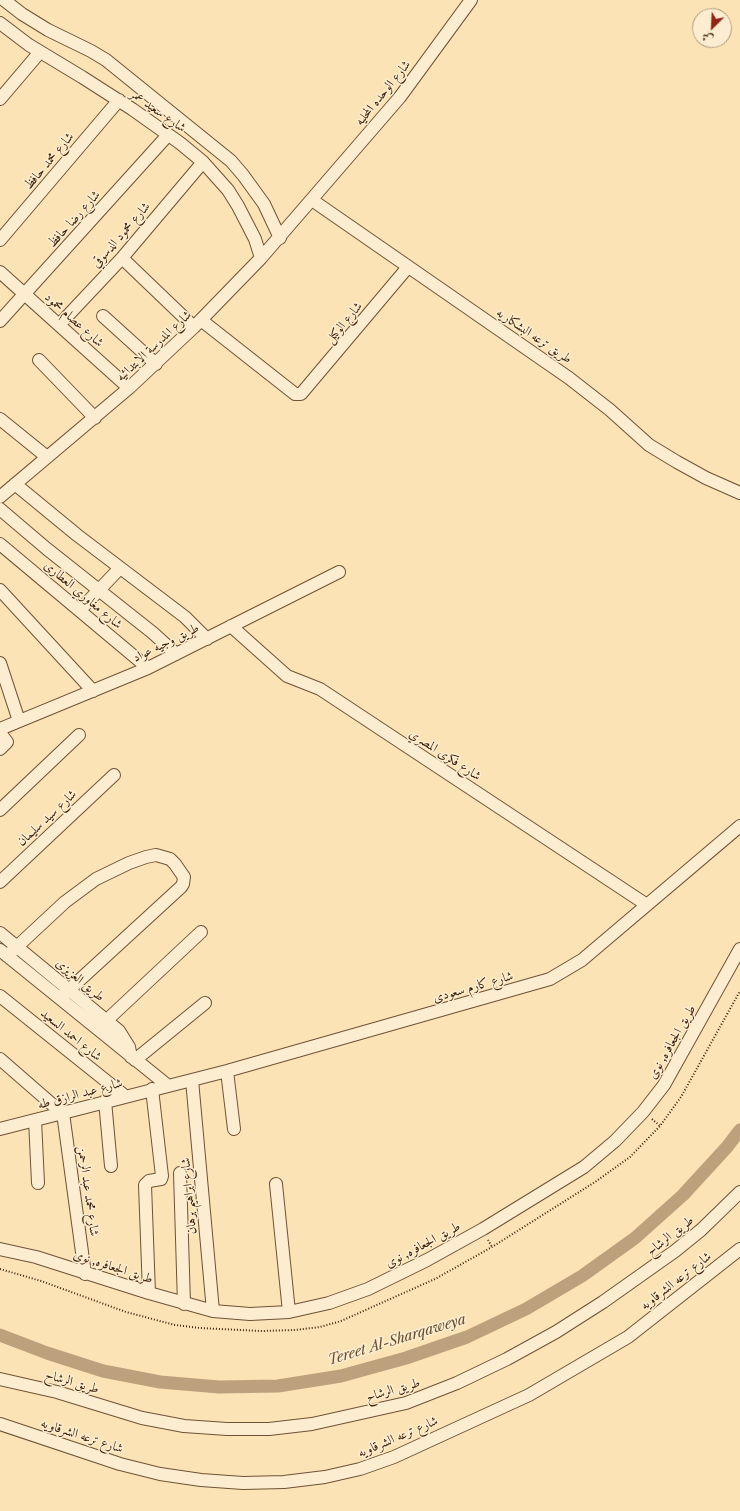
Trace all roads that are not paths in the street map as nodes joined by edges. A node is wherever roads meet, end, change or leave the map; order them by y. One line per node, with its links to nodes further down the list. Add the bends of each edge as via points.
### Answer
1 (4, 0): 10 (street, via 48,30 106,60 231,161 264,204)
2 (471, 0): 9 (street, شارع الوحده المحليه, via 400,97)
3 (0, 23): 4 (street, شارع سعيد عمر)
4 (40, 52): 5 (street); 6 (street, شارع سعيد عمر)
5 (0, 99)
6 (119, 100): 7 (street, شارع سعيد عمر); 11 (street, شارع محمد حافظ)
7 (168, 135): 8 (street, شارع سعيد عمر); 16 (street, شارع رضا حافظ)
8 (203, 162): 12 (street, شارع محمود الدسوقي); 13 (street, شارع سعيد عمر, via 224,185 238,206 255,239)
9 (312, 200): 10 (street, شارع المدرسة الابتدائيه); 14 (street, طريق ترعه البشكاريه)
10 (280, 238): 13 (street, شارع المدرسة الابتدائيه)
11 (0, 240)
12 (122, 258): 19 (street); 20 (street, شارع محمود الدسوقي)
13 (261, 258): 19 (street, شارع المدرسة الابتدائيه)
14 (408, 267): 19 (street, شارع الوكيل, via 299,395); 29 (street, طريق ترعه البشكاريه, via 569,378 649,445 706,478)
15 (0, 272): 16 (street, شارع عصام محمود)
16 (25, 294): 18 (street, شارع رضا حافظ); 20 (street, شارع عصام محمود)
17 (104, 316): 22 (street)
18 (0, 321)
19 (198, 324): 22 (street, شارع المدرسة الابتدائيه)
20 (59, 325): 23 (street, شارع عصام محمود)
21 (39, 360): 24 (street)
22 (156, 364): 23 (street, شارع المدرسة الابتدائيه)
23 (129, 388): 24 (street, شارع المدرسة الابتدائيه)
24 (95, 418): 26 (street, شارع المدرسة الابتدائيه)
25 (0, 419): 26 (street)
26 (47, 457): 27 (street, شارع المدرسة الابتدائيه)
27 (15, 484): 28 (street, شارع المدرسة الابتدائيه); 32 (street)
28 (2, 492)
29 (740, 493)
30 (0, 509): 35 (street)
31 (0, 544): 36 (street, شارع مغاوري العطارى)
32 (120, 568): 35 (street); 38 (street, via 185,617)
33 (340, 572): 37 (street, طريق وجيه عواد)
34 (0, 590): 42 (street)
35 (99, 590): 36 (street); 39 (street, via 153,632)
36 (80, 610): 41 (street, شارع مغاوري العطارى)
37 (232, 626): 38 (street, طريق وجيه عواد); 52 (street, شارع فكرى المصري, via 287,676 320,689)
38 (206, 639): 39 (street, طريق وجيه عواد)
39 (176, 654): 41 (street, طريق وجيه عواد)
40 (0, 663): 43 (street)
41 (148, 668): 42 (street, طريق وجيه عواد)
42 (93, 691): 43 (street, طريق وجيه عواد)
43 (19, 721): 44 (street, طريق وجيه عواد)
44 (0, 729)
45 (0, 733): 47 (street, via 7,742)
46 (79, 735): 49 (street)
47 (0, 749)
48 (114, 775): 51 (street, شارع سيد سليمان)
49 (0, 810)
50 (740, 826): 52 (street, شارع كارم سعودى)
51 (0, 882)
52 (647, 905): 65 (street, شارع كارم سعودى, via 582,960 550,979)
53 (0, 932): 55 (street, طريق العزيزى)
54 (201, 932): 62 (street)
55 (16, 946): 57 (street); 58 (street, طريق العزيزى); 58 (street, via 65,902 96,879 146,857 156,855 170,859 184,877 181,886)
56 (740, 949): 86 (street, طريق الجعافره, نوى, via 664,1085 630,1127 584,1167 490,1225 368,1289 329,1303)
57 (3, 953): 60 (street, طريق العزيزى)
58 (69, 989): 60 (street); 62 (street, طريق العزيزى)
59 (0, 996): 69 (street, شارع احمد السعيد)
60 (60, 998): 63 (street, طريق العزيزى)
61 (205, 1003): 63 (street)
62 (107, 1020): 63 (street, طريق العزيزى, via 125,1039)
63 (133, 1058): 67 (street, طريق العزيزى)
64 (0, 1059): 71 (street)
65 (227, 1071): 66 (street, شارع كارم سعودى); 74 (street)
66 (192, 1080): 67 (street, شارع كارم سعودى); 85 (street, شارع ابراهيم برهان)
67 (167, 1086): 68 (street, شارع عبد الرازق طه)
68 (152, 1089): 69 (street, شارع عبد الرازق طه); 83 (street, via 162,1176 159,1180 149,1180 146,1185)
69 (125, 1096): 70 (street, شارع عبد الرازق طه)
70 (105, 1101): 71 (street, شارع عبد الرازق طه); 75 (street)
71 (63, 1113): 72 (street, شارع عبد الرازق طه); 82 (street, شارع محمد عبد الرحمن)
72 (35, 1120): 73 (street, شارع عبد الرازق طه); 77 (street)
73 (0, 1129)
74 (234, 1129)
75 (111, 1166)
76 (180, 1173): 84 (street)
77 (38, 1183)
78 (276, 1184): 86 (street)
79 (740, 1192): 87 (street, طريق الرشاح, via 706,1226 675,1251 556,1332 507,1359 406,1404 312,1424 227,1429 184,1426 142,1418 57,1392)
80 (0, 1249): 82 (street, طريق الجعافره, نوى, via 47,1260)
81 (740, 1249): 88 (street, شارع ترعه الشرقاويه, via 628,1337 529,1395 360,1469 284,1482 201,1480 160,1474 120,1464)
82 (85, 1274): 83 (street, طريق الجعافره, نوى)
83 (149, 1294): 84 (street, طريق الجعافره, نوى)
84 (184, 1304): 85 (street, طريق الجعافره, نوى)
85 (213, 1311): 86 (street, طريق الجعافره, نوى, via 250,1314)
86 (289, 1312)
87 (0, 1379)
88 (0, 1424)

